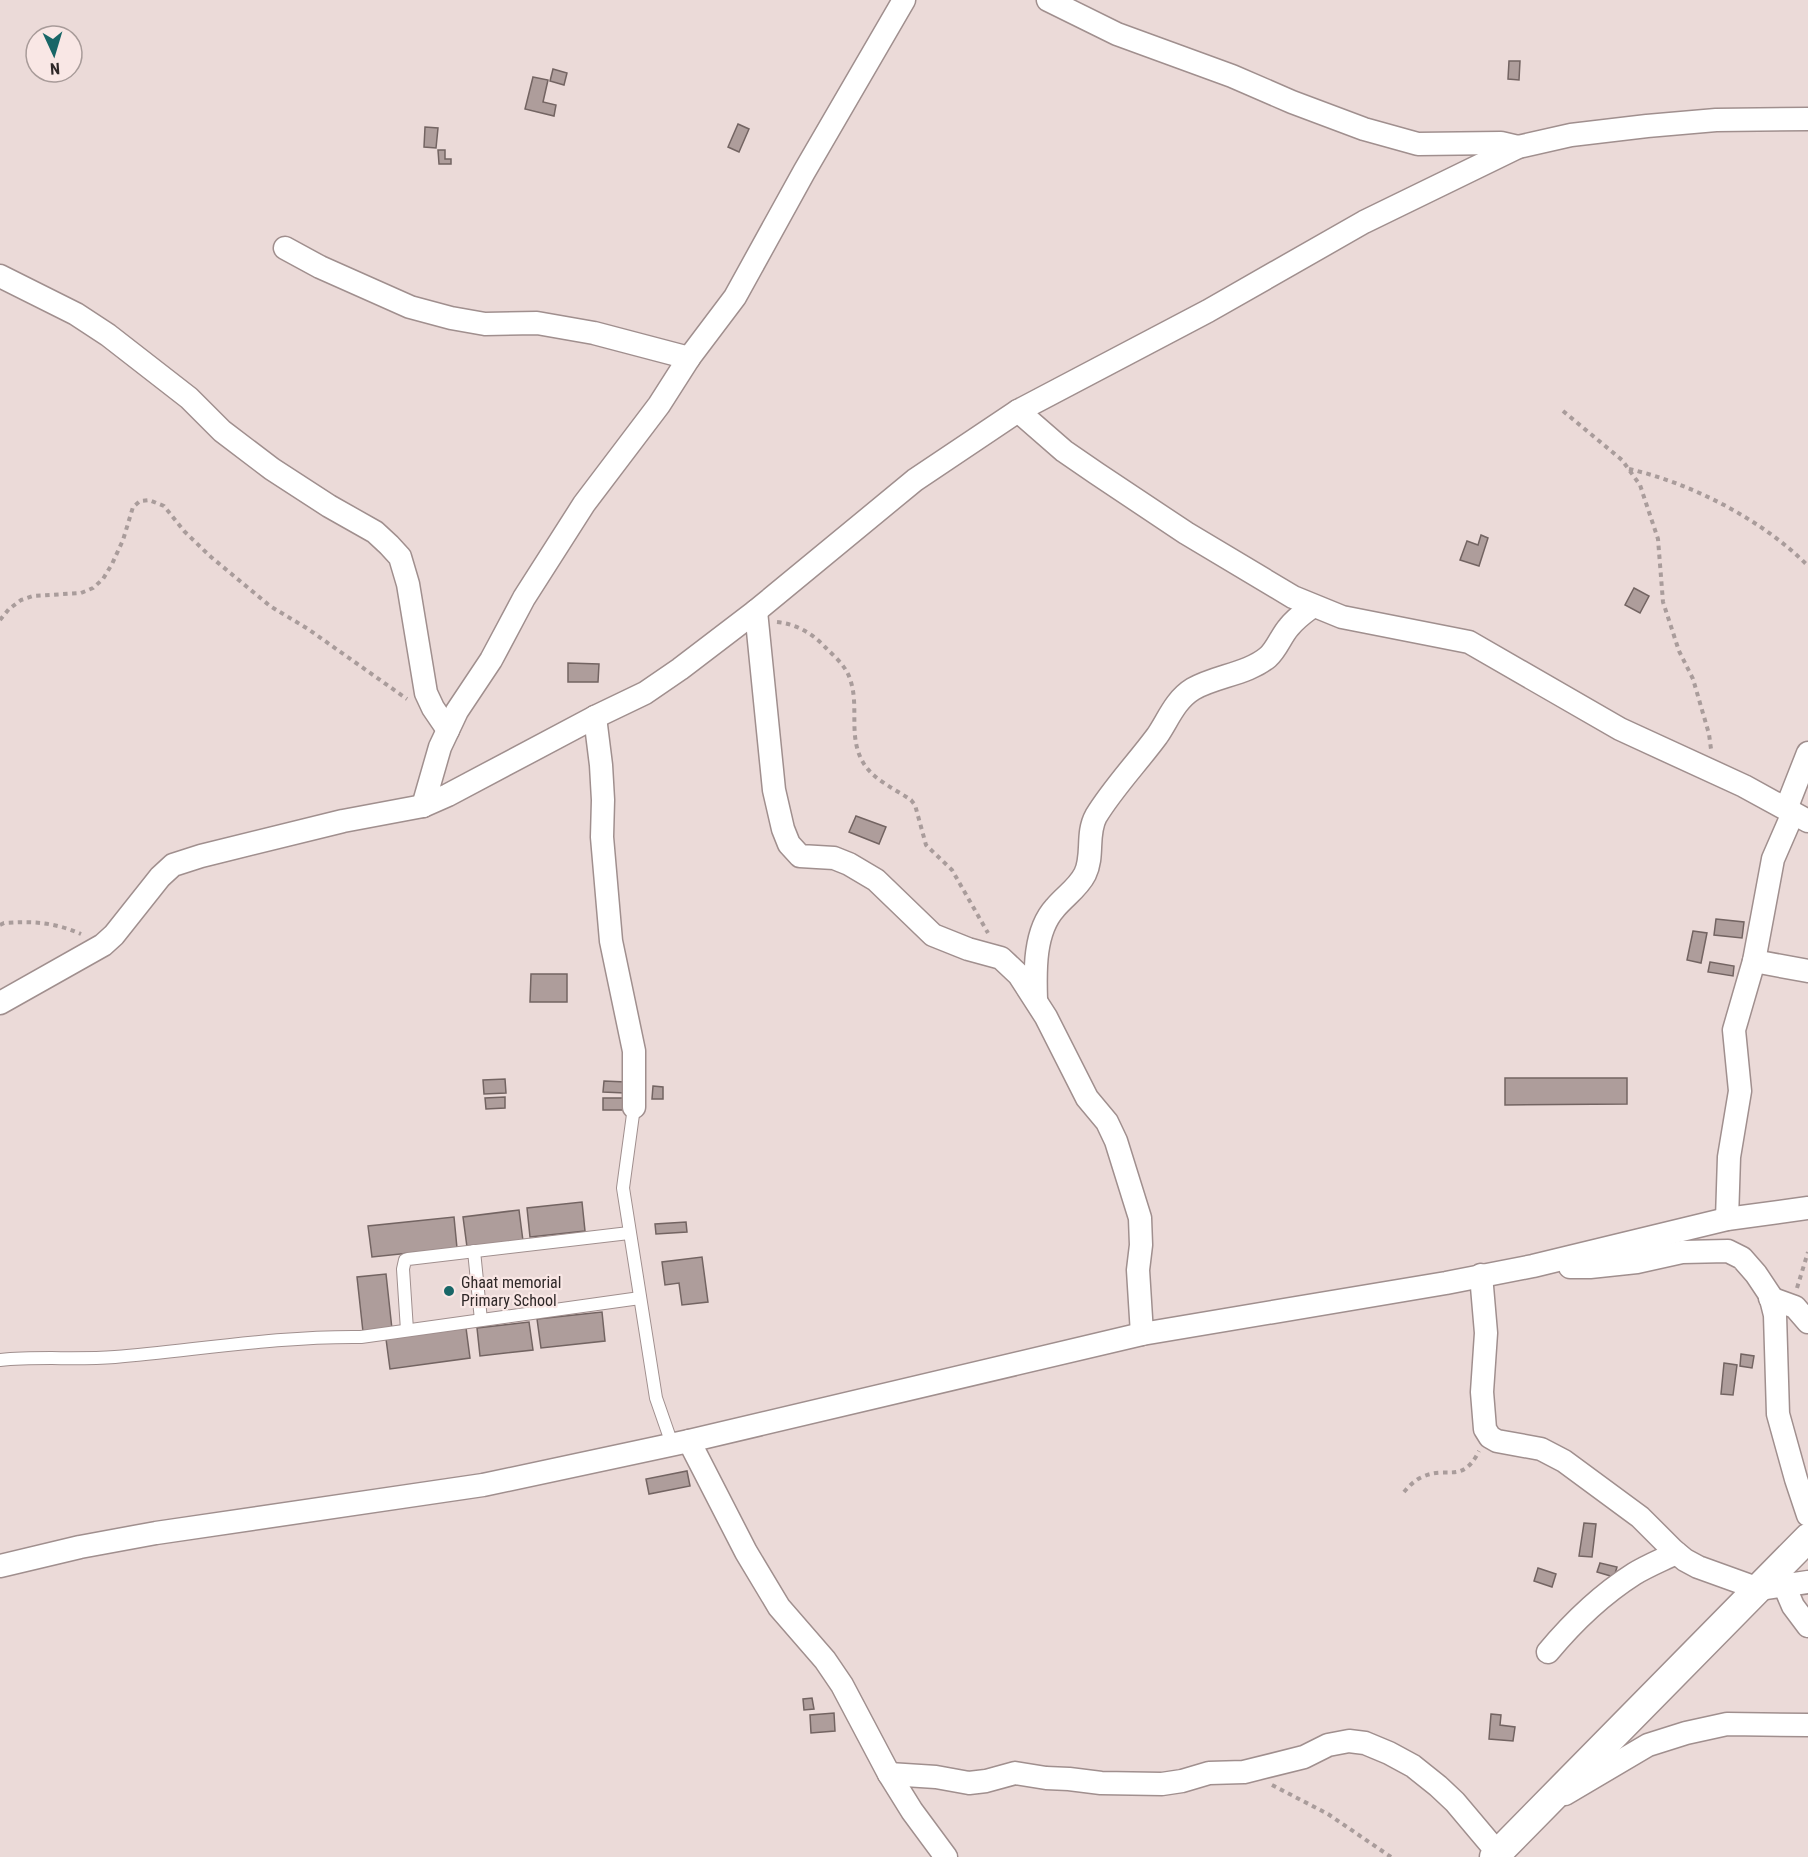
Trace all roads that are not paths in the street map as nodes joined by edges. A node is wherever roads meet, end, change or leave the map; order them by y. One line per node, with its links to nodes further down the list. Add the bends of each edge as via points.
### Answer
1 (904, 0): 7 (street, via 735,297)
2 (1048, 0): 4 (street, via 1118,33 1364,129 1418,144 1501,143)
3 (1808, 119): 4 (street, via 1647,126 1571,135)
4 (1518, 147): 8 (street, via 1364,222 1208,311)
5 (285, 248): 7 (street, via 410,307 485,324 537,323 577,329)
6 (0, 276): 12 (street, via 76,314 108,335 272,469 375,532 389,545 400,557 408,584 426,693)
7 (689, 358): 12 (street, via 659,405 584,504)
8 (1018, 411): 9 (street, via 1064,451 1186,533); 10 (street, via 915,480)
9 (1313, 606): 15 (street, via 1342,617 1469,642 1620,729 1744,786); 18 (street, via 1288,627 1268,656 1193,689 1183,698 1095,818 1085,874 1053,909 1040,937 1035,968)
10 (756, 619): 11 (street, via 645,693); 18 (street, via 774,790 789,844 800,856 834,858 876,880 933,935 1000,958 1019,975)
11 (595, 717): 14 (street); 20 (street, via 611,941 634,1051)
12 (448, 730): 14 (street)
13 (1808, 753): 15 (street)
14 (423, 806): 19 (street, via 343,821 173,865 103,945)
15 (1796, 815): 16 (street, via 1773,859)
16 (1754, 961): 17 (street); 22 (street, via 1734,1030 1740,1090 1730,1157)
17 (1808, 971)
18 (1036, 1000): 32 (street, via 1087,1098 1116,1140 1140,1218)
19 (0, 1004)
20 (634, 1107): 23 (lane, via 623,1188)
21 (1808, 1208): 22 (street)
22 (1727, 1219): 25 (street)
23 (630, 1233): 24 (lane); 27 (lane)
24 (474, 1251): 30 (lane); 31 (lane, via 405,1260)
25 (1533, 1266): 26 (street); 28 (street, via 1590,1267 1682,1252 1728,1251 1742,1258)
26 (1480, 1275): 32 (street); 37 (street, via 1486,1333 1482,1392 1487,1433 1497,1441 1541,1449 1564,1461 1640,1517)
27 (640, 1298): 30 (lane); 34 (lane, via 656,1398)
28 (1770, 1298): 29 (street); 35 (street, via 1776,1323 1778,1414)
29 (1800, 1314)
30 (481, 1320): 31 (lane)
31 (407, 1330): 33 (lane, via 92,1359)
32 (1142, 1334): 34 (street)
33 (0, 1360)
34 (680, 1443): 38 (street, via 483,1485 156,1533); 44 (street, via 779,1606 842,1685)
35 (1808, 1515)
36 (1808, 1538): 40 (street)
37 (1676, 1553): 40 (street, via 1698,1567); 42 (street, via 1635,1574 1593,1605 1570,1625)
38 (0, 1566)
39 (1808, 1582): 40 (street)
40 (1772, 1587): 41 (street); 45 (street)
41 (1808, 1626)
42 (1548, 1653)
43 (1808, 1725): 45 (street, via 1727,1725 1667,1739 1648,1745)
44 (889, 1774): 46 (street, via 969,1783 1015,1773 1101,1784 1162,1784 1209,1773 1244,1772 1304,1757 1328,1745 1365,1743 1413,1766 1438,1786); 47 (street)
45 (1543, 1808): 46 (street)
46 (1496, 1855)
47 (946, 1857)

